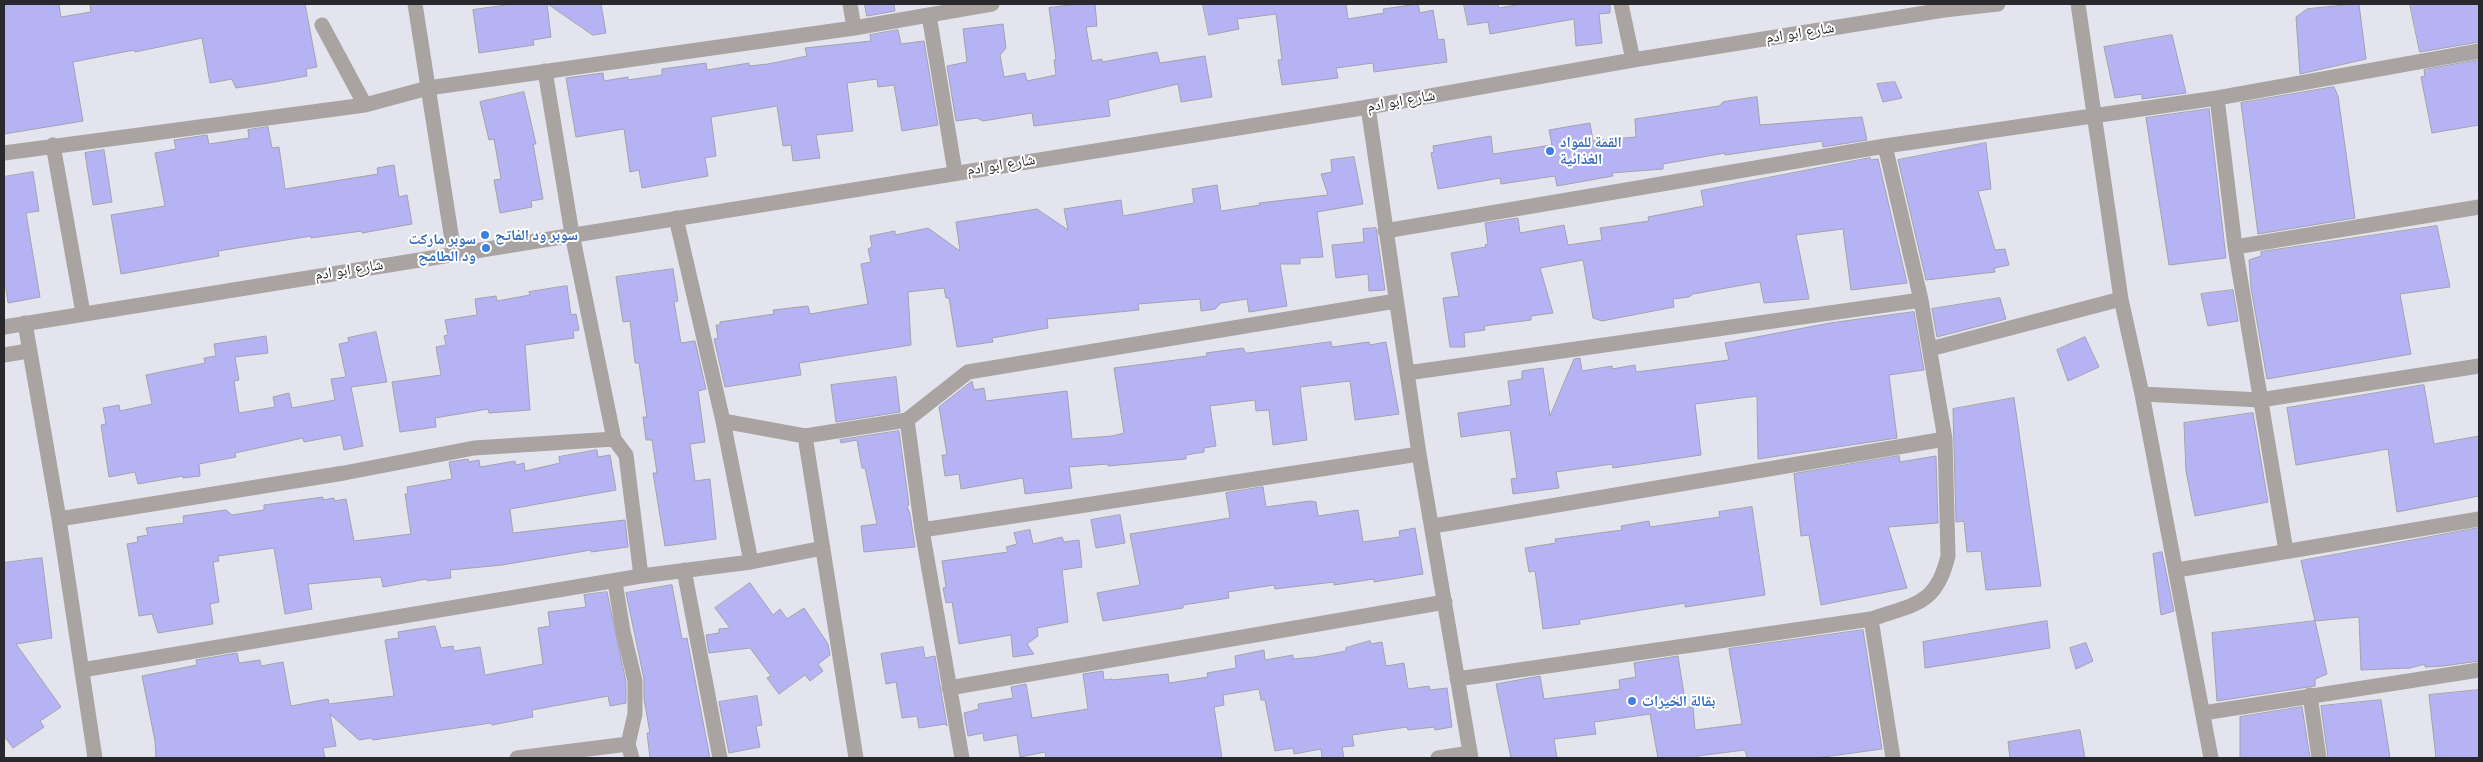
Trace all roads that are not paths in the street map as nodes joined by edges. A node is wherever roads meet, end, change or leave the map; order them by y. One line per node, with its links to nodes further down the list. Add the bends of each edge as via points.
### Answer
1 (415, 4): 15 (street)
2 (850, 4): 11 (street)
3 (992, 4): 7 (street)
4 (1621, 4): 13 (street)
5 (1998, 4): 8 (street, شارع ابو ادم)
6 (2078, 4): 19 (street)
7 (966, 6): 9 (street)
8 (1944, 7): 13 (street, شارع ابو ادم)
9 (929, 15): 11 (street); 23 (street)
10 (322, 25): 17 (street)
11 (854, 28): 14 (street)
12 (2479, 51): 16 (street)
13 (1633, 60): 18 (street, شارع ابو ادم)
14 (545, 71): 15 (street); 27 (street)
15 (428, 88): 17 (street); 29 (street)
16 (2217, 98): 19 (street); 28 (street)
17 (365, 105): 20 (street)
18 (1368, 107): 23 (street, شارع ابو ادم); 26 (street)
19 (2093, 117): 21 (street); 30 (street)
20 (53, 145): 22 (street); 33 (street)
21 (1885, 146): 26 (street); 31 (street)
22 (4, 153)
23 (955, 172): 25 (street, شارع ابو ادم)
24 (2479, 207): 28 (street)
25 (676, 218): 27 (street, شارع ابو ادم); 44 (street)
26 (1385, 231): 32 (street)
27 (572, 234): 29 (street, شارع ابو ادم); 46 (street)
28 (2235, 247): 42 (street)
29 (454, 253): 33 (street, شارع ابو ادم)
30 (2121, 299): 36 (street); 41 (street)
31 (1921, 300): 36 (street); 40 (street)
32 (1396, 301): 40 (street); 43 (street, via 968,372)
33 (84, 313): 34 (street, شارع ابو ادم)
34 (25, 323): 35 (street, شارع ابو ادم); 37 (street)
35 (4, 327)
36 (1930, 349): 47 (street)
37 (28, 351): 38 (street); 49 (street)
38 (4, 355)
39 (2479, 366): 42 (street)
40 (1408, 373): 48 (street)
41 (2142, 394): 42 (street); 57 (street)
42 (2260, 400): 54 (street)
43 (907, 420): 45 (street); 52 (street)
44 (723, 421): 45 (street); 55 (street)
45 (805, 436): 53 (street)
46 (614, 439): 49 (street, via 474,448 344,473); 58 (street, via 626,455)
47 (1945, 439): 51 (street); 61 (street, via 1948,556 1943,574 1925,600)
48 (1419, 454): 51 (street); 52 (street)
49 (59, 519): 62 (street)
50 (2479, 519): 54 (street)
51 (1433, 526): 60 (street)
52 (922, 530): 65 (street)
53 (823, 548): 55 (street); 73 (street)
54 (2286, 552): 57 (street)
55 (751, 562): 56 (street)
56 (684, 570): 58 (street); 72 (street)
57 (2177, 570): 67 (street)
58 (641, 576): 59 (street)
59 (615, 582): 62 (street); 68 (street, via 635,681)
60 (1445, 602): 64 (street); 65 (street)
61 (1871, 619): 64 (street); 76 (street)
62 (82, 670): 70 (street)
63 (2479, 670): 66 (street)
64 (1457, 678): 69 (street)
65 (949, 688): 74 (street)
66 (2310, 695): 67 (street); 78 (street)
67 (2202, 713): 77 (street)
68 (630, 751): 71 (street)
69 (1470, 756): 75 (street)
70 (95, 758)
71 (517, 758)
72 (720, 758)
73 (856, 758)
74 (962, 758)
75 (1438, 758)
76 (1893, 758)
77 (2211, 758)
78 (2319, 758)

